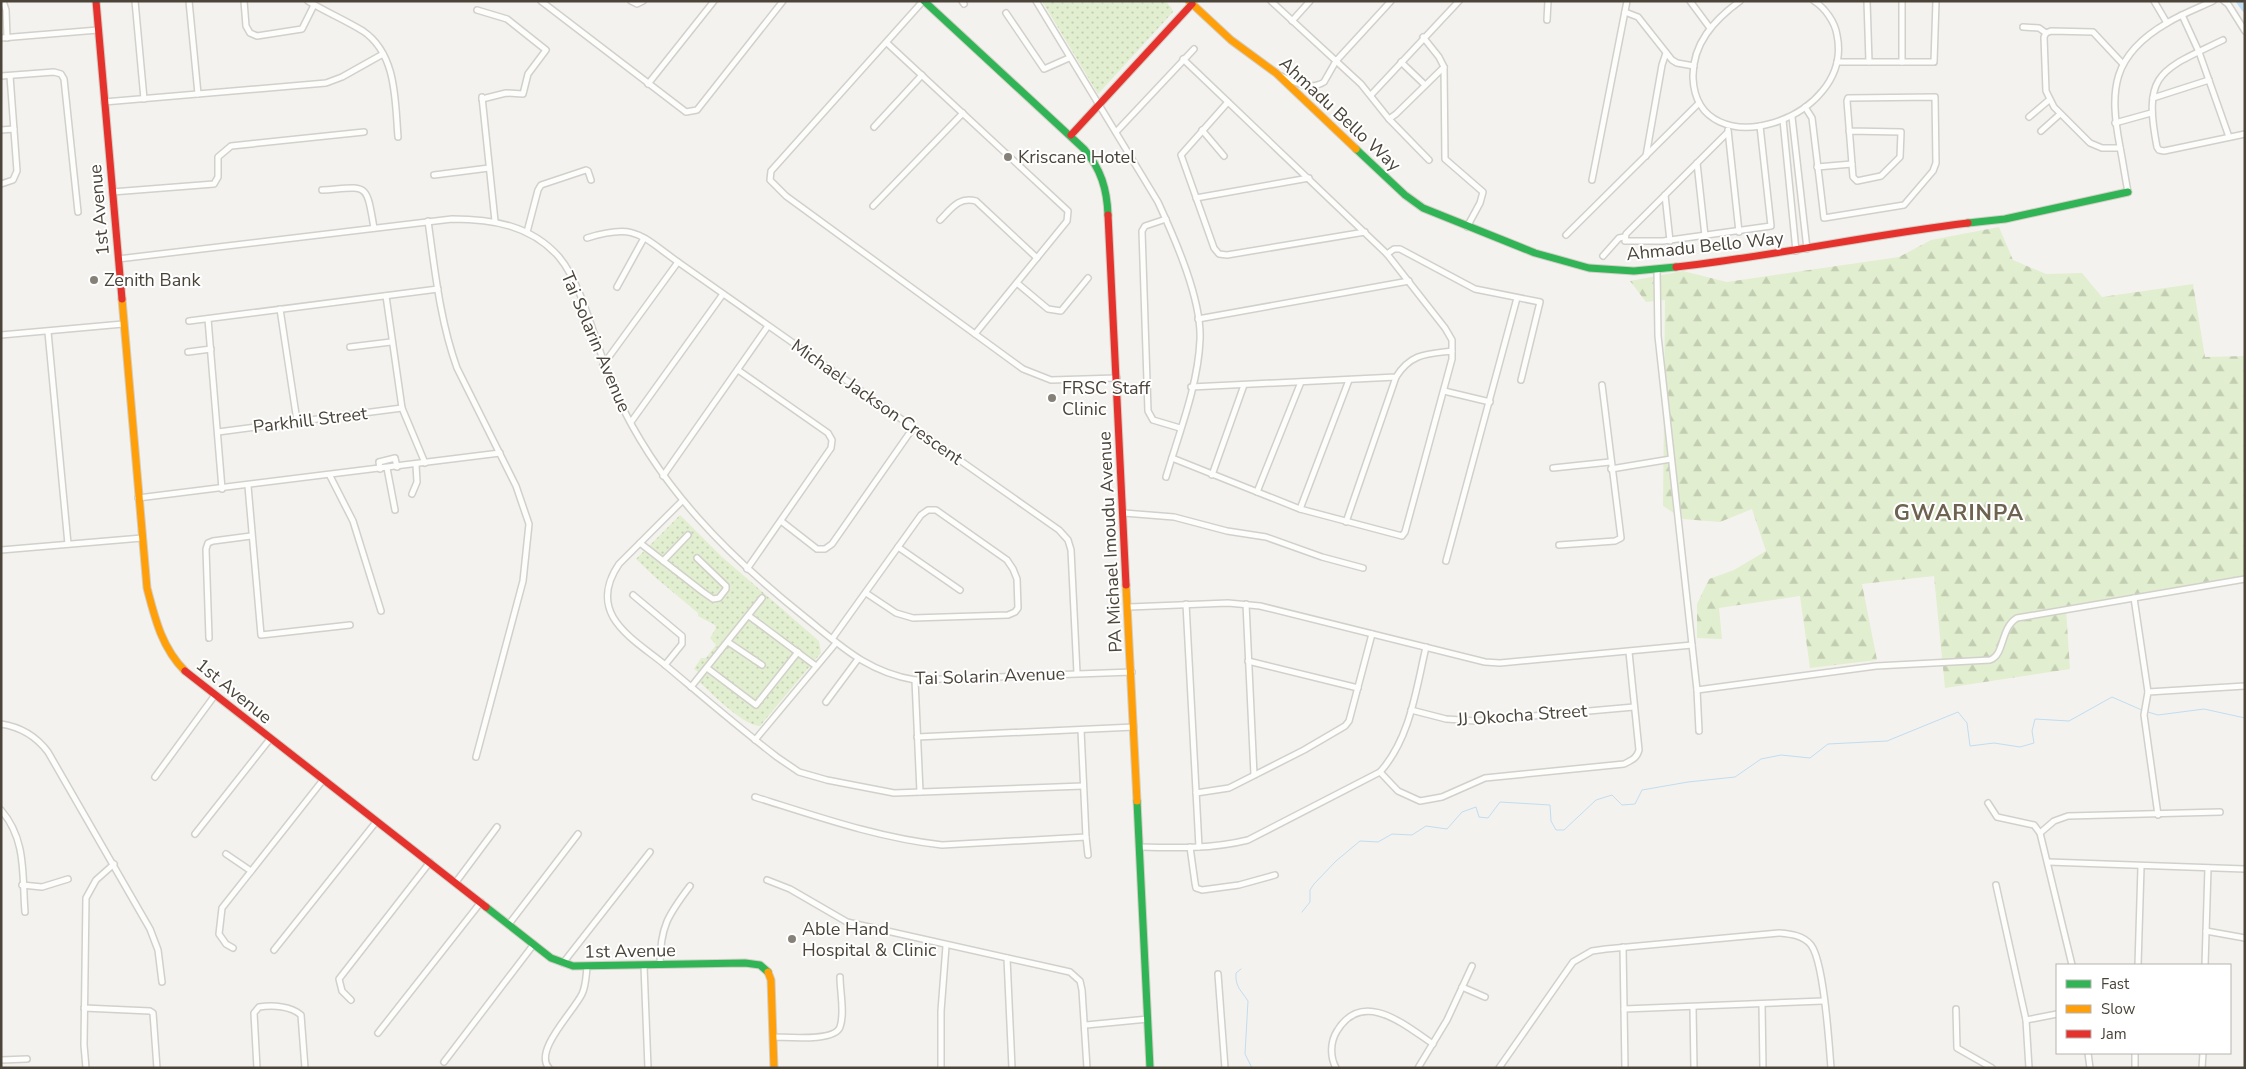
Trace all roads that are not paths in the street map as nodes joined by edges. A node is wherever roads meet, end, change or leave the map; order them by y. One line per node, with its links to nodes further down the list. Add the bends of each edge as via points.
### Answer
1 (3, 1): 43 (street, via 6,10)
2 (96, 1): 40 (street, 1st Avenue)
3 (135, 1): 71 (street)
4 (189, 1): 68 (street)
5 (244, 1): 30 (street, via 246,26 257,36 302,29)
6 (308, 1): 30 (street)
7 (541, 1): 66 (street)
8 (631, 1): 9 (street, via 637,4)
9 (643, 1)
10 (714, 1): 66 (street)
11 (783, 1): 66 (street, via 697,110 686,112)
12 (1036, 1): 51 (street)
13 (1271, 1): 36 (street)
14 (1310, 1): 36 (street)
15 (1391, 1): 53 (street)
16 (1459, 1): 44 (street)
17 (1548, 1): 35 (street)
18 (1627, 1): 32 (street)
19 (1690, 1): 39 (street)
20 (1740, 1): 39 (street)
21 (1814, 1): 55 (street, via 1827,13 1836,29 1839,41)
22 (1868, 1): 56 (street)
23 (1902, 1): 57 (street)
24 (1936, 1): 57 (street, via 1934,62)
25 (2154, 1): 37 (street)
26 (2213, 1): 34 (street)
27 (2224, 1): 41 (street)
28 (927, 2): 46 (street); 98 (street, PA Michael Imoudu Avenue)
29 (1190, 3): 61 (street, Ahmadu Bello Way, via 1231,40); 76 (street)
30 (314, 5): 50 (street, via 364,32)
31 (477, 10): 108 (street, via 507,19 546,50 528,74 523,94 482,98)
32 (1625, 12): 49 (street, via 1638,17); 112 (street)
33 (1006, 13): 51 (street, via 1044,69)
34 (2182, 15): 37 (street); 48 (street)
35 (1547, 20)
36 (1292, 21): 53 (street)
37 (2167, 23): 58 (street, via 2137,46)
38 (2022, 27): 42 (street, via 2033,26)
39 (1710, 28): 59 (street, via 1696,52)
40 (98, 30): 43 (street); 73 (street, 1st Avenue)
41 (2245, 31)
42 (2046, 33): 58 (street, via 2068,30 2094,32); 72 (street, via 2045,78)
43 (4, 38)
44 (1423, 38): 54 (street); 60 (street)
45 (2223, 40): 48 (street)
46 (887, 43): 62 (street); 161 (street, via 770,171 770,180 786,196)
47 (1194, 49): 52 (street)
48 (2199, 52): 65 (street); 70 (street, via 2166,69 2159,78)
49 (1666, 53): 59 (street, via 1677,63); 103 (street)
50 (383, 54): 68 (street, via 334,81); 99 (street, via 393,83)
51 (1069, 58): 76 (street)
52 (1183, 59): 74 (street); 95 (street)
53 (1336, 61): 61 (street, via 1319,85 1298,84); 69 (street)
54 (1401, 62): 67 (street); 69 (street)
55 (1837, 62): 56 (street); 77 (street, via 1823,91)
56 (1869, 62): 57 (street)
57 (1902, 62)
58 (2122, 63): 85 (street, via 2113,95)
59 (1694, 66): 75 (street)
60 (1444, 67): 67 (street); 125 (street, via 1446,159 1483,192)
61 (1276, 73): 125 (street, Ahmadu Bello Way, via 1405,195 1423,208)
62 (922, 75): 78 (street); 88 (street)
63 (1, 76): 64 (street)
64 (10, 76): 89 (street); 120 (street, via 54,72 64,79)
65 (2209, 80): 70 (street); 100 (street)
66 (648, 84)
67 (1425, 85): 83 (street)
68 (198, 94): 71 (street)
69 (1370, 95): 83 (street)
70 (2153, 98): 79 (street)
71 (144, 99): 73 (street)
72 (2049, 100): 80 (street); 82 (street)
73 (104, 102): 115 (street, 1st Avenue)
74 (1228, 102): 91 (street); 110 (street)
75 (1699, 103): 86 (street, via 1706,112); 103 (street)
76 (1099, 106): 95 (street); 98 (street)
77 (1806, 107): 81 (street); 107 (street, via 1812,118)
78 (963, 113): 119 (street); 142 (street, via 1068,211 1068,221)
79 (2152, 113): 85 (street); 100 (street, via 2159,150)
80 (2060, 114): 93 (street); 101 (street, via 2090,144)
81 (1792, 117): 84 (street); 127 (street)
82 (2029, 117)
83 (1388, 119): 104 (street)
84 (1783, 120): 87 (street); 128 (street)
85 (2115, 123): 101 (street)
86 (1727, 124): 87 (street); 96 (street)
87 (1760, 126): 131 (street, via 1772,224 1767,228)
88 (874, 127)
89 (14, 129): 90 (street); 113 (street, via 16,177)
90 (1, 130)
91 (1202, 130): 102 (street); 118 (street, via 1182,155)
92 (1849, 131): 106 (street); 106 (street, via 1898,131 1902,136 1900,157 1882,176 1854,180); 107 (street, via 1848,98 1934,97 1935,168 1904,205 1826,218)
93 (2041, 131)
94 (364, 132): 115 (street, via 231,146 218,157 218,177 214,184)
95 (1116, 132): 121 (street)
96 (1728, 132): 105 (street); 131 (street)
97 (2245, 134): 100 (street)
98 (1071, 135): 171 (street, PA Michael Imoudu Avenue, via 1091,155 1105,181 1108,196)
99 (398, 137)
100 (2229, 137)
101 (2120, 148): 116 (street)
102 (1224, 156)
103 (1646, 156): 132 (street)
104 (1429, 160)
105 (1697, 164): 117 (street); 133 (street)
106 (1852, 164): 107 (street)
107 (1818, 167)
108 (489, 168): 109 (street); 123 (street)
109 (434, 175)
110 (1309, 178): 118 (street); 130 (street)
111 (591, 180): 129 (street, via 586,170 541,185)
112 (1592, 180)
113 (1, 184)
114 (322, 190): 126 (street, via 364,190 368,195)
115 (112, 192): 143 (street, 1st Avenue)
116 (2128, 192): 138 (street, Ahmadu Bello Way, via 2005,219 1910,230)
117 (1665, 195): 134 (street); 137 (street)
118 (1196, 198): 130 (street, via 1219,254)
119 (873, 206)
120 (78, 212)
121 (1166, 219): 156 (street, via 1182,260); 184 (street, via 1145,226 1142,231 1148,411 1153,420)
122 (940, 220): 142 (street, via 960,200 976,201)
123 (495, 221): 124 (street, Tai Solarin Avenue, via 452,219); 129 (street, Tai Solarin Avenue)
124 (428, 222): 126 (street, Tai Solarin Avenue); 150 (street)
125 (1467, 227): 145 (street, Ahmadu Bello Way, via 1535,253 1590,268)
126 (374, 228): 143 (street, Tai Solarin Avenue)
127 (1804, 230): 128 (street); 138 (street)
128 (1794, 231): 139 (street)
129 (527, 232): 168 (street, Tai Solarin Avenue, via 548,246 569,272)
130 (1365, 232): 140 (street)
131 (1739, 232): 133 (street)
132 (1566, 236)
133 (1705, 236): 137 (street)
134 (1624, 237): 137 (street, via 1629,242); 141 (street, via 1619,238)
135 (587, 238): 136 (street, Michael Jackson Crescent, via 625,230)
136 (644, 238): 144 (street, Michael Jackson Crescent); 149 (street)
137 (1670, 240)
138 (1807, 249): 139 (street, Ahmadu Bello Way)
139 (1796, 251): 145 (street, Ahmadu Bello Way)
140 (1387, 254): 147 (street); 153 (street, via 1400,249 1475,289)
141 (1603, 256)
142 (1036, 258): 148 (street)
143 (118, 259): 158 (street, 1st Avenue)
144 (678, 262): 151 (street, Michael Jackson Crescent); 168 (street)
145 (1657, 269): 188 (street, via 1658,336)
146 (1088, 278): 148 (street, via 1061,311 1048,309)
147 (1409, 281): 156 (street); 166 (street, via 1445,328 1452,340)
148 (1016, 283): 161 (street)
149 (617, 287)
150 (438, 289): 152 (street); 186 (street, via 445,330 457,368)
151 (723, 294): 159 (street, Michael Jackson Crescent); 182 (street)
152 (386, 296): 154 (street); 163 (street)
153 (1517, 298): 173 (street, via 1537,300 1541,306); 179 (street)
154 (280, 309): 155 (street); 181 (street)
155 (208, 319): 157 (street); 165 (street)
156 (1198, 319): 177 (street, via 1200,339)
157 (189, 321)
158 (123, 324): 160 (street); 205 (street, 1st Avenue)
159 (768, 326): 169 (street); 183 (street, Michael Jackson Crescent)
160 (48, 332): 162 (street); 216 (street)
161 (974, 334): 171 (street, via 1023,369 1051,380)
162 (1, 335)
163 (391, 342): 164 (street); 180 (street)
164 (350, 347)
165 (211, 349): 167 (street); 185 (street)
166 (1452, 351): 170 (street, via 1413,358); 178 (street)
167 (188, 352)
168 (603, 365): 182 (street, Tai Solarin Avenue)
169 (738, 370): 199 (street); 210 (street, via 828,433 832,440 831,448)
170 (1396, 377): 172 (street); 211 (street)
171 (1117, 378): 209 (street, PA Michael Imoudu Avenue)
172 (1349, 380): 174 (street); 207 (street)
173 (1521, 380)
174 (1302, 382): 175 (street); 203 (street)
175 (1244, 385): 177 (street); 197 (street)
176 (1602, 385): 189 (street)
177 (1191, 387): 184 (street)
178 (1444, 391): 179 (street); 211 (street, via 1405,532 1397,536)
179 (1490, 402): 222 (street)
180 (402, 408): 181 (street, Parkhill Street); 190 (street)
181 (297, 421): 185 (street, Parkhill Street)
182 (631, 422): 199 (street, Tai Solarin Avenue)
183 (913, 428): 210 (street, via 825,550 817,549); 252 (street, Michael Jackson Crescent, via 1020,501 1068,540)
184 (1180, 428): 187 (street)
185 (218, 432): 202 (street)
186 (500, 453): 190 (street); 270 (street, via 526,509 529,539 523,581)
187 (1172, 458): 197 (street); 200 (street)
188 (1671, 459): 196 (street); 241 (street)
189 (1610, 462): 194 (street); 196 (street)
190 (425, 463): 191 (street)
191 (416, 465): 192 (street); 204 (street, via 417,482)
192 (397, 467): 193 (street); 195 (street, via 395,458 381,460)
193 (387, 468): 195 (street); 208 (street)
194 (1553, 468)
195 (380, 469): 198 (street)
196 (1611, 469): 217 (street, via 1621,538)
197 (1212, 474): 203 (street)
198 (330, 476): 201 (street); 234 (street, via 353,521)
199 (663, 476): 206 (street, Tai Solarin Avenue)
200 (1166, 477)
201 (248, 486): 202 (street); 213 (street)
202 (222, 489): 205 (street)
203 (1257, 492): 207 (street)
204 (412, 494)
205 (138, 498): 214 (street, 1st Avenue)
206 (682, 501): 215 (street); 224 (street, Tai Solarin Avenue)
207 (1300, 508): 211 (street)
208 (395, 510)
209 (1124, 513): 223 (street, via 1174,517 1226,531 1266,537); 233 (street, PA Michael Imoudu Avenue)
210 (781, 521): 224 (street)
211 (1346, 522)
212 (688, 535): 221 (street)
213 (252, 536): 236 (street, via 261,635); 238 (street, via 208,544)
214 (142, 538): 216 (street); 259 (street, 1st Avenue, via 148,596 157,628 172,658)
215 (640, 543): 221 (street); 247 (street, via 611,575 607,594 609,606 623,630)
216 (68, 544): 219 (street)
217 (1559, 544)
218 (898, 547): 226 (street); 227 (street); 227 (street, via 921,515 928,510 936,510 1007,560 1017,580 1018,608 1008,615 913,618 896,613)
219 (1, 550)
220 (697, 558): 221 (street, via 726,586 719,598 713,599)
221 (663, 561)
222 (1446, 561)
223 (1363, 568)
224 (747, 569): 239 (street, Tai Solarin Avenue)
225 (2245, 579): 230 (street)
226 (960, 590)
227 (866, 593): 239 (street)
228 (633, 595): 247 (street, via 682,636 682,644)
229 (762, 598): 235 (street)
230 (2134, 598): 257 (street, via 2017,618 2005,630 1997,656 1990,660 1876,666); 258 (street)
231 (1186, 604): 232 (street); 233 (street); 277 (street)
232 (1246, 604): 237 (street); 246 (street)
233 (1128, 607): 251 (street, PA Michael Imoudu Avenue)
234 (381, 611)
235 (749, 616): 240 (street); 243 (street)
236 (350, 626)
237 (1372, 634): 242 (street); 256 (street)
238 (210, 638)
239 (834, 641): 245 (street, Tai Solarin Avenue); 249 (street)
240 (728, 642): 248 (street); 250 (street)
241 (1692, 645): 244 (street); 257 (street)
242 (1426, 647): 244 (street, via 1500,663); 262 (street)
243 (798, 652): 249 (street); 250 (street, via 756,706)
244 (1629, 652): 261 (street)
245 (858, 659): 253 (street, Tai Solarin Avenue, via 894,676); 260 (street)
246 (1248, 661): 256 (street); 272 (street)
247 (665, 665): 255 (street)
248 (762, 665)
249 (816, 666): 269 (street)
250 (706, 668): 255 (street)
251 (1132, 672): 252 (street, Tai Solarin Avenue); 264 (street, PA Michael Imoudu Avenue)
252 (1077, 673): 253 (street, Tai Solarin Avenue)
253 (916, 680): 267 (street)
254 (2245, 686): 258 (street)
255 (691, 687): 269 (street)
256 (1358, 688): 272 (street, via 1345,726)
257 (1697, 690): 266 (street)
258 (2147, 694): 282 (street, via 2144,716)
259 (215, 696): 268 (street, 1st Avenue); 273 (street)
260 (826, 702)
261 (1634, 707): 262 (street, JJ Okocha Street, via 1461,721); 271 (street, via 1639,750 1637,757 1624,764 1485,778 1432,800 1420,801 1398,791)
262 (1411, 710): 271 (street, via 1398,748)
263 (1, 724): 297 (street, via 24,731 42,744)
264 (1134, 727): 265 (street); 291 (street, PA Michael Imoudu Avenue)
265 (1081, 730): 267 (street); 275 (street)
266 (1699, 731)
267 (917, 737): 276 (street)
268 (270, 739): 274 (street, 1st Avenue); 286 (street)
269 (755, 740): 276 (street, via 799,772 873,790)
270 (476, 757)
271 (1380, 772): 290 (street, via 1248,840)
272 (1254, 775): 277 (street, via 1229,788)
273 (155, 777)
274 (323, 780): 283 (street, 1st Avenue); 301 (street)
275 (1083, 786): 276 (street); 288 (street)
276 (920, 792)
277 (1196, 793): 290 (street)
278 (755, 797): 288 (street, via 829,821 923,843 942,845)
279 (1988, 803): 285 (street, via 1997,816 2034,826)
280 (1, 810): 306 (street, via 18,837 22,851)
281 (2220, 812): 282 (street)
282 (2158, 815): 285 (street, via 2068,816 2054,821)
283 (376, 822): 295 (street, 1st Avenue); 318 (street)
284 (497, 827): 305 (street)
285 (2040, 833): 296 (street)
286 (196, 834)
287 (578, 834): 311 (street)
288 (1086, 837): 294 (street)
289 (1190, 847): 290 (street); 291 (street); 302 (street, via 1196,888 1202,890 1239,885)
290 (1199, 847)
291 (1139, 848): 341 (street, PA Michael Imoudu Avenue)
292 (650, 852): 320 (street)
293 (226, 854): 301 (street)
294 (1088, 855)
295 (430, 862): 305 (street, 1st Avenue); 333 (street, via 339,979 342,991)
296 (2048, 862): 298 (street); 321 (street)
297 (114, 864): 330 (street, via 150,930 158,950); 337 (street, via 96,880 86,898)
298 (2141, 867): 299 (street); 322 (street)
299 (2208, 868): 300 (street); 312 (street)
300 (2245, 869)
301 (251, 871): 317 (street, via 222,908 219,934)
302 (1275, 875)
303 (68, 879): 306 (street, via 42,887)
304 (767, 880): 315 (street, via 790,889 847,922)
305 (456, 882): 309 (street, 1st Avenue)
306 (22, 885): 310 (street)
307 (1996, 885): 342 (street)
308 (690, 886): 324 (street, via 664,924)
309 (481, 902): 311 (street, 1st Avenue); 344 (street)
310 (24, 912)
311 (509, 924): 314 (street, 1st Avenue)
312 (2206, 931): 313 (street); 323 (street)
313 (2245, 938)
314 (534, 944): 320 (street, 1st Avenue); 352 (street)
315 (946, 946): 319 (street); 360 (street)
316 (1623, 947): 334 (street, via 1792,934 1810,944 1814,952); 338 (street); 367 (street, via 1592,951 1573,962)
317 (233, 948)
318 (274, 950)
319 (1007, 958): 343 (street, via 1076,976 1082,990); 361 (street)
320 (562, 963): 327 (street, 1st Avenue)
321 (2072, 964)
322 (2138, 964)
323 (2205, 964)
324 (660, 965): 325 (street, 1st Avenue); 345 (street, 1st Avenue, via 755,963 764,966 771,980)
325 (644, 966): 327 (street, 1st Avenue); 358 (street)
326 (1472, 966): 331 (street)
327 (587, 968): 357 (street, via 582,994 547,1048 545,1060)
328 (1218, 974): 364 (street)
329 (840, 977): 345 (street, via 841,1019 836,1033 820,1037)
330 (162, 982)
331 (1462, 988): 332 (street); 346 (street)
332 (1485, 997)
333 (351, 1000)
334 (1823, 1001): 335 (street); 371 (street)
335 (1762, 1004): 336 (street); 370 (street)
336 (1693, 1007): 338 (street); 369 (street)
337 (84, 1008): 353 (street); 354 (street, via 153,1013)
338 (1624, 1009): 368 (street)
339 (1956, 1010): 372 (street, via 1957,1048)
340 (2056, 1014): 342 (street)
341 (1148, 1019): 343 (street); 363 (street, PA Michael Imoudu Avenue)
342 (2026, 1020): 373 (street)
343 (1086, 1025): 362 (street)
344 (378, 1033)
345 (773, 1037): 359 (street, 1st Avenue)
346 (1433, 1044): 365 (street, via 1391,1016 1369,1010 1348,1018 1334,1035 1331,1053); 366 (street)
347 (2088, 1054): 374 (street)
348 (2135, 1054): 375 (street)
349 (2203, 1054): 376 (street)
350 (27, 1059): 351 (street)
351 (1, 1060)
352 (444, 1062)
353 (86, 1068)
354 (157, 1068)
355 (257, 1068): 356 (street, via 254,1013 259,1007 267,1006 296,1011 301,1015)
356 (306, 1068)
357 (549, 1068)
358 (648, 1068)
359 (774, 1068)
360 (941, 1068)
361 (1012, 1068)
362 (1087, 1068)
363 (1150, 1068)
364 (1225, 1068)
365 (1336, 1068)
366 (1418, 1068)
367 (1499, 1068)
368 (1625, 1068)
369 (1694, 1068)
370 (1763, 1068)
371 (1831, 1068)
372 (1992, 1068)
373 (2029, 1068)
374 (2090, 1068)
375 (2135, 1068)
376 (2202, 1068)

